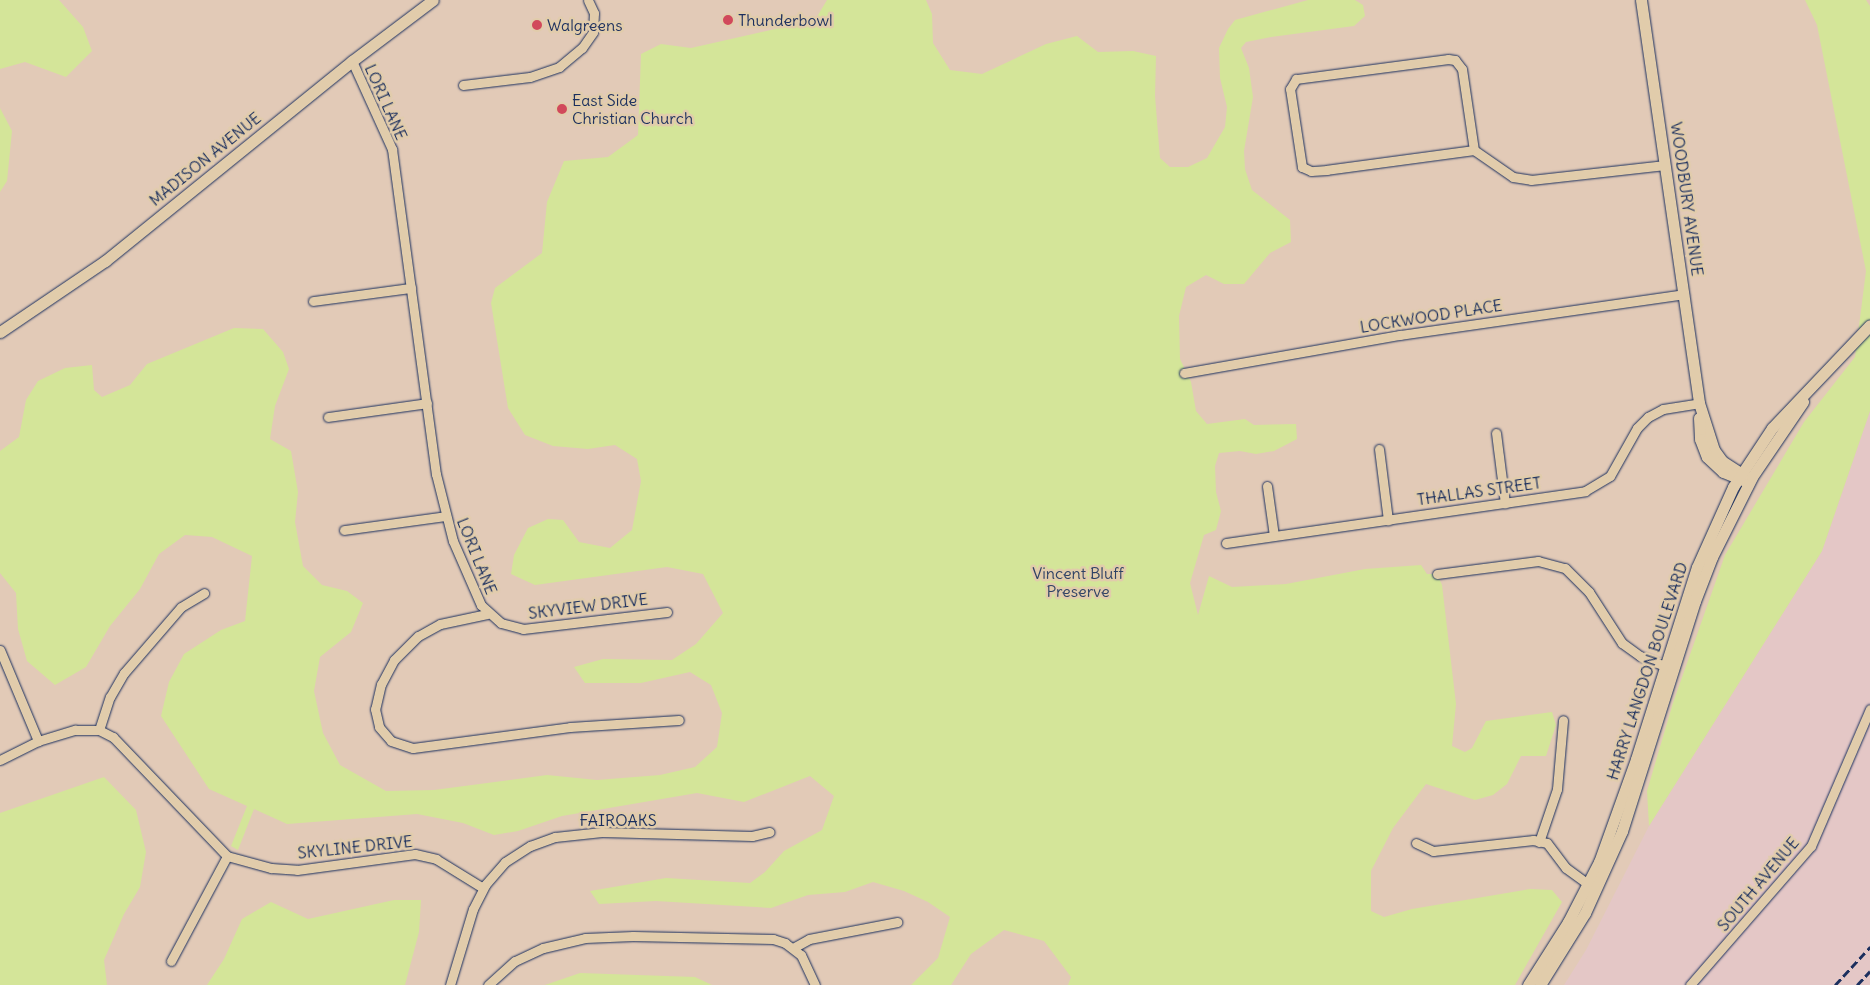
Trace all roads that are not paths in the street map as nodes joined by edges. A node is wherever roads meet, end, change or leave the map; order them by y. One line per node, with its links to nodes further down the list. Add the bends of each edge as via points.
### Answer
1 (588, 0): 5 (street, via 594,13 593,32 582,48 559,67 530,77)
2 (1641, 0): 7 (main road, WOODBURY AVENUE)
3 (429, 1): 4 (main road, MADISON AVENUE)
4 (352, 61): 8 (street, LORI LANE, via 392,149); 12 (main road, MADISON AVENUE, via 105,261)
5 (463, 85)
6 (1474, 150): 6 (street, via 1462,69 1455,60 1298,78 1290,89 1300,163 1308,171); 7 (street, via 1513,177 1531,180)
7 (1665, 165): 9 (main road, WOODBURY AVENUE)
8 (412, 288): 10 (street); 16 (street, LORI LANE)
9 (1684, 294): 13 (street, LOCKWOOD PLACE, via 1400,334); 15 (main road, WOODBURY AVENUE)
10 (313, 301)
11 (1870, 325): 14 (main road, HARRY LANGDON BOULEVARD)
12 (0, 332)
13 (1184, 373)
14 (1818, 380): 20 (main road, HARRY LANGDON BOULEVARD, via 1789,408); 22 (main road, HARRY LANGDON BOULEVARD)
15 (1698, 403): 21 (main road, WOODBURY AVENUE, via 1702,445 1710,462); 25 (street, THALLAS STREET, via 1664,409 1648,417 1637,428 1610,476 1595,487)
16 (427, 404): 17 (street); 26 (street, LORI LANE)
17 (328, 417)
18 (1496, 433): 25 (street)
19 (1379, 449): 27 (street)
20 (1754, 455): 21 (main road); 22 (main road, HARRY LANGDON BOULEVARD)
21 (1722, 466): 22 (main road, WOODBURY AVENUE); 24 (main road, via 1728,482)
22 (1743, 478): 24 (main road, HARRY LANGDON BOULEVARD); 36 (main road, HARRY LANGDON BOULEVARD)
23 (1267, 486): 29 (street)
24 (1728, 498): 36 (main road, HARRY LANGDON BOULEVARD, via 1697,567)
25 (1505, 503): 27 (street, THALLAS STREET)
26 (446, 516): 28 (street); 34 (street, LORI LANE, via 470,583)
27 (1388, 520): 29 (street, THALLAS STREET)
28 (344, 530)
29 (1274, 536): 30 (street, THALLAS STREET)
30 (1226, 543)
31 (1437, 574): 36 (street, via 1538,561 1565,568 1589,592 1622,643 1640,656)
32 (204, 594): 40 (street, via 181,607 124,673 110,697)
33 (667, 612): 34 (street, SKYVIEW DRIVE, via 528,629 507,626)
34 (487, 614): 38 (street, LORI LANE, via 440,624 418,636 394,660 381,684 375,709 379,727 391,741 413,748 570,727)
35 (0, 650): 41 (street)
36 (1669, 668): 47 (main road, HARRY LANGDON BOULEVARD)
37 (1870, 710): 57 (street, SOUTH AVENUE, via 1811,846)
38 (679, 720)
39 (1563, 720): 44 (street, via 1557,789)
40 (99, 730): 41 (street, via 76,730); 46 (street, via 113,737)
41 (38, 741): 42 (street)
42 (0, 760)
43 (770, 832): 48 (street, FAIROAKS, via 752,836 602,832 555,837 515,855)
44 (1539, 842): 45 (street, via 1433,851); 47 (street, via 1547,844 1566,868)
45 (1416, 843)
46 (227, 856): 48 (street, SKYLINE DRIVE, via 271,868 297,870 414,854 436,859); 51 (street)
47 (1592, 887): 55 (main road, HARRY LANGDON BOULEVARD); 56 (main road, HARRY LANGDON BOULEVARD)
48 (483, 888): 52 (street, via 473,909)
49 (898, 922): 50 (street, via 808,938)
50 (793, 948): 53 (street, via 764,938 585,938 525,956); 54 (street, via 808,964)
51 (171, 961)
52 (450, 985)
53 (488, 985)
54 (815, 985)
55 (1528, 985)
56 (1540, 985)
57 (1690, 985)

